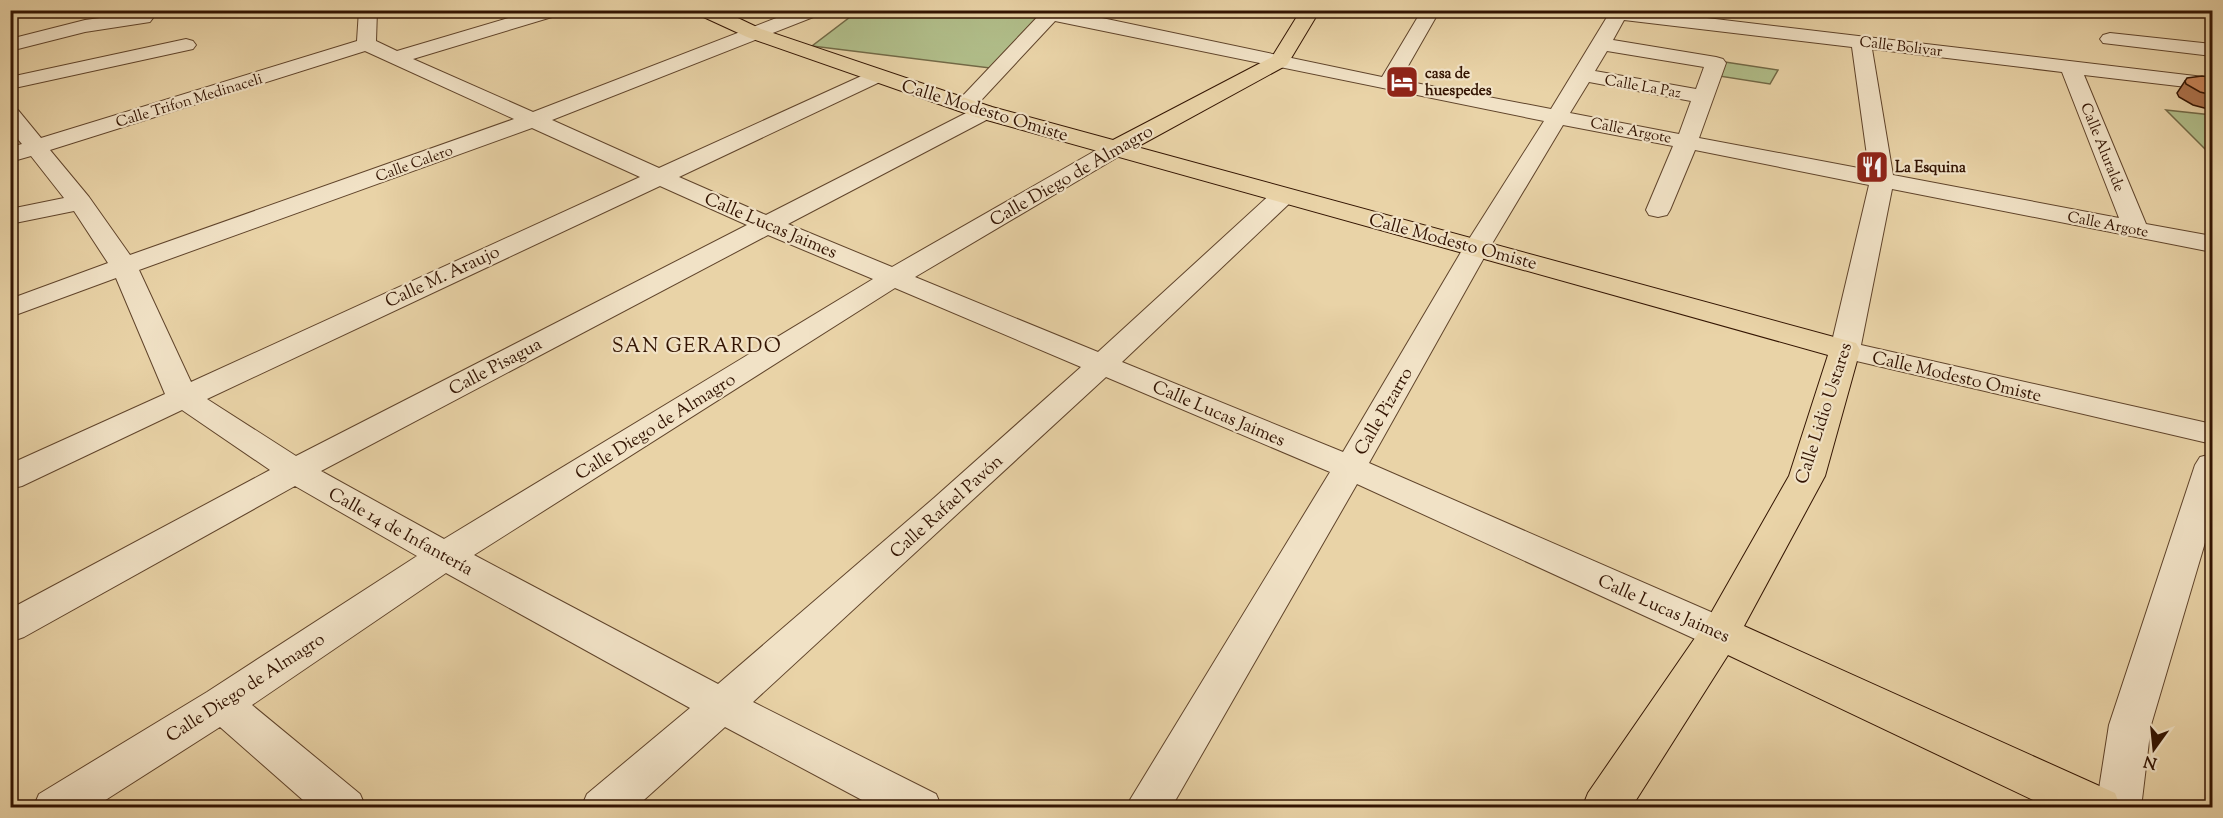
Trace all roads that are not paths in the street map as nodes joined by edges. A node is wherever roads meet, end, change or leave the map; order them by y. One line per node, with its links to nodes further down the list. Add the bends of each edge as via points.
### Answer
1 (368, 10): 14 (street)
2 (556, 10): 19 (street)
3 (704, 10): 11 (main road, Calle Modesto Omiste)
4 (815, 10): 11 (street, Calle Calero)
5 (1311, 10): 21 (main road)
6 (1431, 10): 26 (street)
7 (1604, 12): 9 (street, Calle Bolivar); 15 (street, Calle Pizarro)
8 (1053, 13): 21 (street, Calle Argote); 30 (street, Calle Pisagua)
9 (1648, 14): 13 (street, Calle Bolivar)
10 (144, 18): 16 (street, via 84,26)
11 (753, 33): 24 (main road, Calle Modesto Omiste); 33 (street, Calle Calero)
12 (2110, 39): 18 (street)
13 (1861, 42): 22 (street, Calle Bolivar); 38 (street, Calle Lidio Ustares)
14 (366, 44): 19 (street, Calle Lucas Jaimes); 36 (street, Calle Trifon Medinaceli)
15 (1602, 44): 20 (street); 23 (street, Calle Pizarro)
16 (10, 45)
17 (186, 45): 25 (street)
18 (2212, 50)
19 (395, 58): 33 (street, Calle Lucas Jaimes)
20 (1689, 58): 28 (street); 29 (street, via 1716,63)
21 (1280, 61): 26 (street, Calle Argote); 35 (main road, Calle Diego de Almagro)
22 (2070, 66): 27 (street, Calle Bolivar); 44 (street, Calle Aluralde)
23 (1583, 75): 28 (street, Calle La Paz); 32 (street, Calle Pizarro)
24 (875, 77): 30 (main road, Calle Modesto Omiste); 37 (street, Calle M. Araujo)
25 (10, 83)
26 (1388, 84): 32 (street, Calle Argote)
27 (2212, 84)
28 (1673, 92): 29 (street, Calle La Paz)
29 (1703, 97): 34 (street)
30 (974, 109): 35 (main road, Calle Modesto Omiste); 43 (street, Calle Pisagua)
31 (10, 115): 36 (street)
32 (1558, 116): 34 (street, Calle Argote); 46 (street, Calle Pizarro)
33 (535, 119): 37 (street, Calle Lucas Jaimes); 47 (street, Calle Calero)
34 (1687, 141): 38 (street, Calle Argote); 41 (street)
35 (1115, 149): 39 (main road, Calle Modesto Omiste); 48 (street, Calle Diego de Almagro)
36 (23, 151): 40 (street)
37 (659, 176): 43 (street, Calle Lucas Jaimes); 52 (street, Calle M. Araujo)
38 (1882, 181): 44 (street, Calle Argote); 50 (street, Calle Lidio Ustares)
39 (1283, 196): 46 (main road, Calle Modesto Omiste); 51 (street, Calle Rafael Pavón)
40 (80, 202): 42 (street); 47 (street)
41 (1658, 210)
42 (10, 217)
43 (766, 225): 48 (street, Calle Lucas Jaimes); 56 (street, Calle Pisagua)
44 (2136, 229): 45 (street, Calle Argote)
45 (2212, 244)
46 (1477, 247): 50 (main road, Calle Modesto Omiste); 55 (street, Calle Pizarro)
47 (124, 266): 49 (street, Calle Calero); 52 (street)
48 (895, 277): 51 (street, Calle Lucas Jaimes); 58 (street, Calle Diego de Almagro)
49 (10, 309)
50 (1845, 350): 53 (street, Calle Modesto Omiste); 60 (main road, Calle Lidio Ustares, via 1807,476)
51 (1104, 364): 55 (street, Calle Lucas Jaimes); 62 (street, Calle Rafael Pavón)
52 (182, 396): 56 (street, Calle 14 de Infantería); 57 (street, Calle M. Araujo)
53 (2212, 434)
54 (2212, 465): 70 (street, via 2130,725)
55 (1350, 468): 60 (street, Calle Lucas Jaimes); 67 (street, Calle Pizarro)
56 (295, 471): 58 (street, Calle 14 de Infantería); 59 (street, Calle Pisagua)
57 (10, 478)
58 (445, 556): 61 (street, Calle Diego de Almagro); 62 (street, Calle 14 de Infantería)
59 (10, 627)
60 (1720, 633): 68 (main road, Calle Lidio Ustares); 69 (main road, Calle Lucas Jaimes)
61 (222, 704): 63 (street, Calle Diego de Almagro); 64 (street)
62 (722, 706): 65 (street, Calle Rafael Pavón); 66 (street, Calle 14 de Infantería)
63 (55, 807)
64 (344, 807)
65 (603, 807)
66 (920, 807)
67 (1147, 807)
68 (1605, 807)
69 (2098, 807)
70 (2118, 807)

